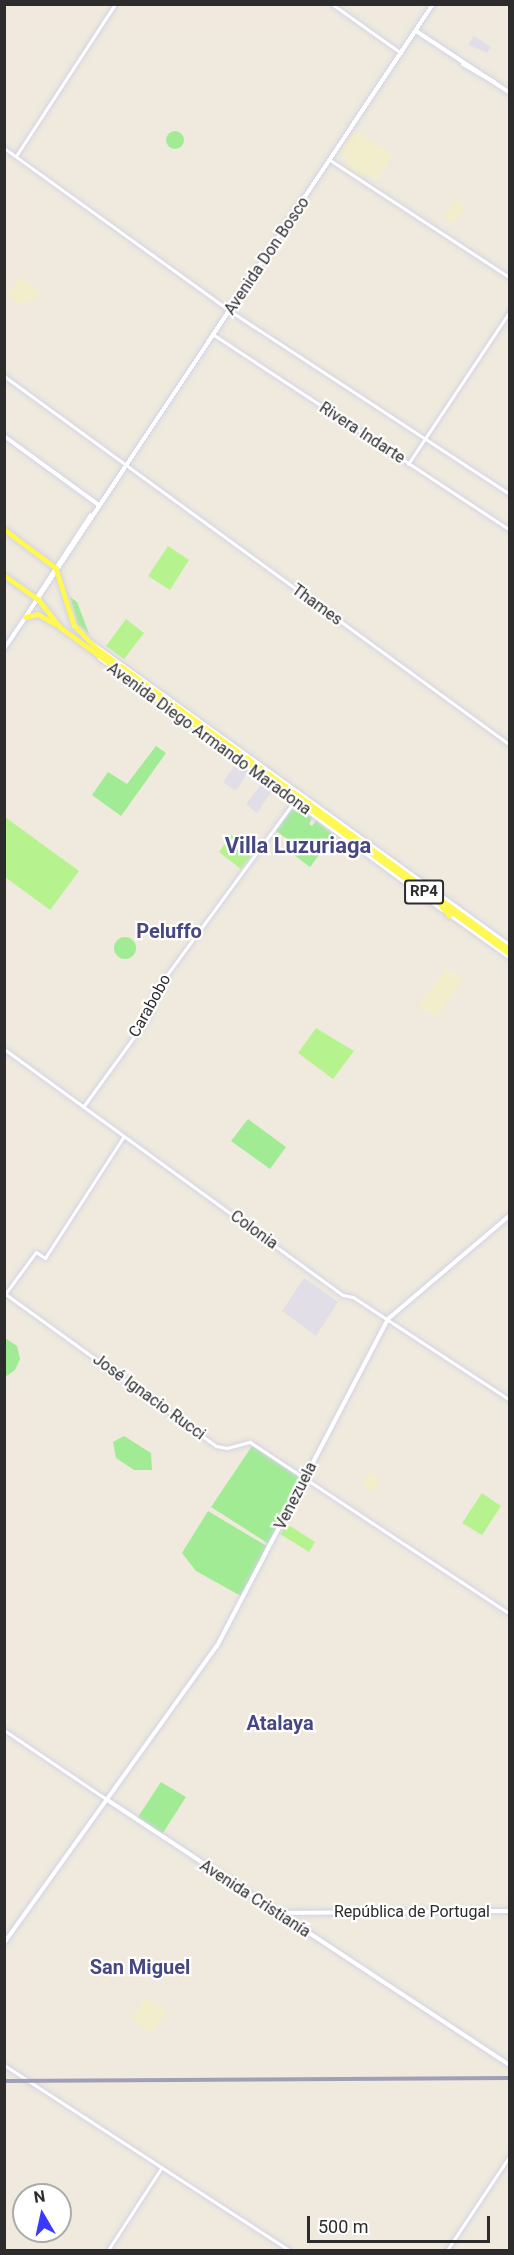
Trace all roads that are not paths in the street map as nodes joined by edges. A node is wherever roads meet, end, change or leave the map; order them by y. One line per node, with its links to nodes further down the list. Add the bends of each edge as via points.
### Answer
1 (115, 4): 8 (street)
2 (332, 4): 5 (street)
3 (433, 4): 4 (main road, Avenida Don Bosco)
4 (416, 30): 5 (main road, Avenida Don Bosco); 6 (main road)
5 (401, 53): 9 (main road, Avenida Don Bosco)
6 (510, 93)
7 (4, 148): 8 (street)
8 (16, 156): 11 (street)
9 (330, 160): 10 (street); 11 (main road, Avenida Don Bosco)
10 (510, 278)
11 (230, 311): 13 (main road, Avenida Don Bosco); 16 (street)
12 (510, 311): 16 (street)
13 (214, 335): 17 (street, Rivera Indarte); 18 (main road, Avenida Don Bosco)
14 (4, 376): 18 (street, Thames)
15 (4, 436): 20 (main road)
16 (425, 439): 17 (street); 19 (street)
17 (408, 464): 22 (street, Rivera Indarte)
18 (125, 465): 20 (main road, Avenida Don Bosco); 33 (street, Thames)
19 (510, 494)
20 (99, 506): 23 (main road, Avenida Don Bosco)
21 (4, 529): 23 (main road)
22 (510, 530)
23 (57, 570): 25 (main road, Avenida Don Bosco); 28 (main road, Avenida Diego Armando Maradona / RP4, via 74,625)
24 (4, 575): 25 (main road, RP4)
25 (38, 599): 26 (main road, Avenida Don Bosco); 27 (main road, Avenida Diego Armando Maradona / RP4)
26 (25, 617): 27 (main road, via 38,614); 29 (main road, Avenida Don Bosco)
27 (60, 627): 28 (main road, Avenida Diego Armando Maradona / RP4)
28 (86, 643): 30 (main road, Avenida Diego Armando Maradona / RP4); 31 (street, Avenida Diego Armando Maradona)
29 (4, 649)
30 (162, 701): 31 (main road); 32 (main road, Avenida Diego Armando Maradona / RP4); 34 (street, Avenida Diego Armando Maradona)
31 (184, 708): 35 (street, Avenida Diego Armando Maradona)
32 (219, 740): 34 (main road, Avenida Diego Armando Maradona / RP4); 35 (main road, Avenida Diego Armando Maradona / RP4)
33 (510, 746)
34 (255, 771): 35 (main road, Avenida Diego Armando Maradona / RP4)
35 (302, 800): 36 (street, Avenida Diego Armando Maradona); 37 (main road, Avenida Diego Armando Maradona / RP4); 39 (main road, Avenida Diego Armando Maradona / RP4); 41 (street, Avenida Diego Armando Maradona); 45 (street, Carabobo, via 155,991 147,1019)
36 (368, 856): 37 (main road); 40 (street, Avenida Diego Armando Maradona)
37 (394, 870): 38 (main road, Avenida Diego Armando Maradona / RP4)
38 (434, 898): 40 (main road); 43 (main road, Avenida Diego Armando Maradona / RP4)
39 (459, 913): 41 (main road); 43 (main road, Avenida Diego Armando Maradona / RP4)
40 (449, 915): 43 (street, Avenida Diego Armando Maradona)
41 (481, 925): 42 (street, Avenida Diego Armando Maradona)
42 (510, 945)
43 (510, 954)
44 (4, 1049): 45 (street, Colonia)
45 (83, 1107): 46 (street, Colonia)
46 (124, 1136): 48 (street, via 45,1258 36,1252); 49 (street, Colonia, via 343,1295)
47 (510, 1215): 49 (main road, Venezuela)
48 (5, 1294): 51 (street, José Ignacio Rucci, via 216,1446 227,1448 248,1442)
49 (388, 1319): 50 (street, Colonia); 51 (main road, Venezuela)
50 (510, 1400)
51 (305, 1479): 52 (street, José Ignacio Rucci); 54 (main road, Venezuela, via 217,1646)
52 (510, 1614)
53 (4, 1730): 54 (street, Avenida Cristianía)
54 (106, 1799): 56 (main road, Avenida Cristianía); 57 (main road, Venezuela)
55 (510, 1911): 56 (main road, República de Portugal)
56 (278, 1914): 59 (main road, Avenida Cristianía)
57 (4, 1943)
58 (4, 2065): 61 (street)
59 (510, 2065)
60 (510, 2156): 64 (street)
61 (162, 2167): 62 (street); 63 (street)
62 (108, 2250)
63 (289, 2250)
64 (447, 2250)

